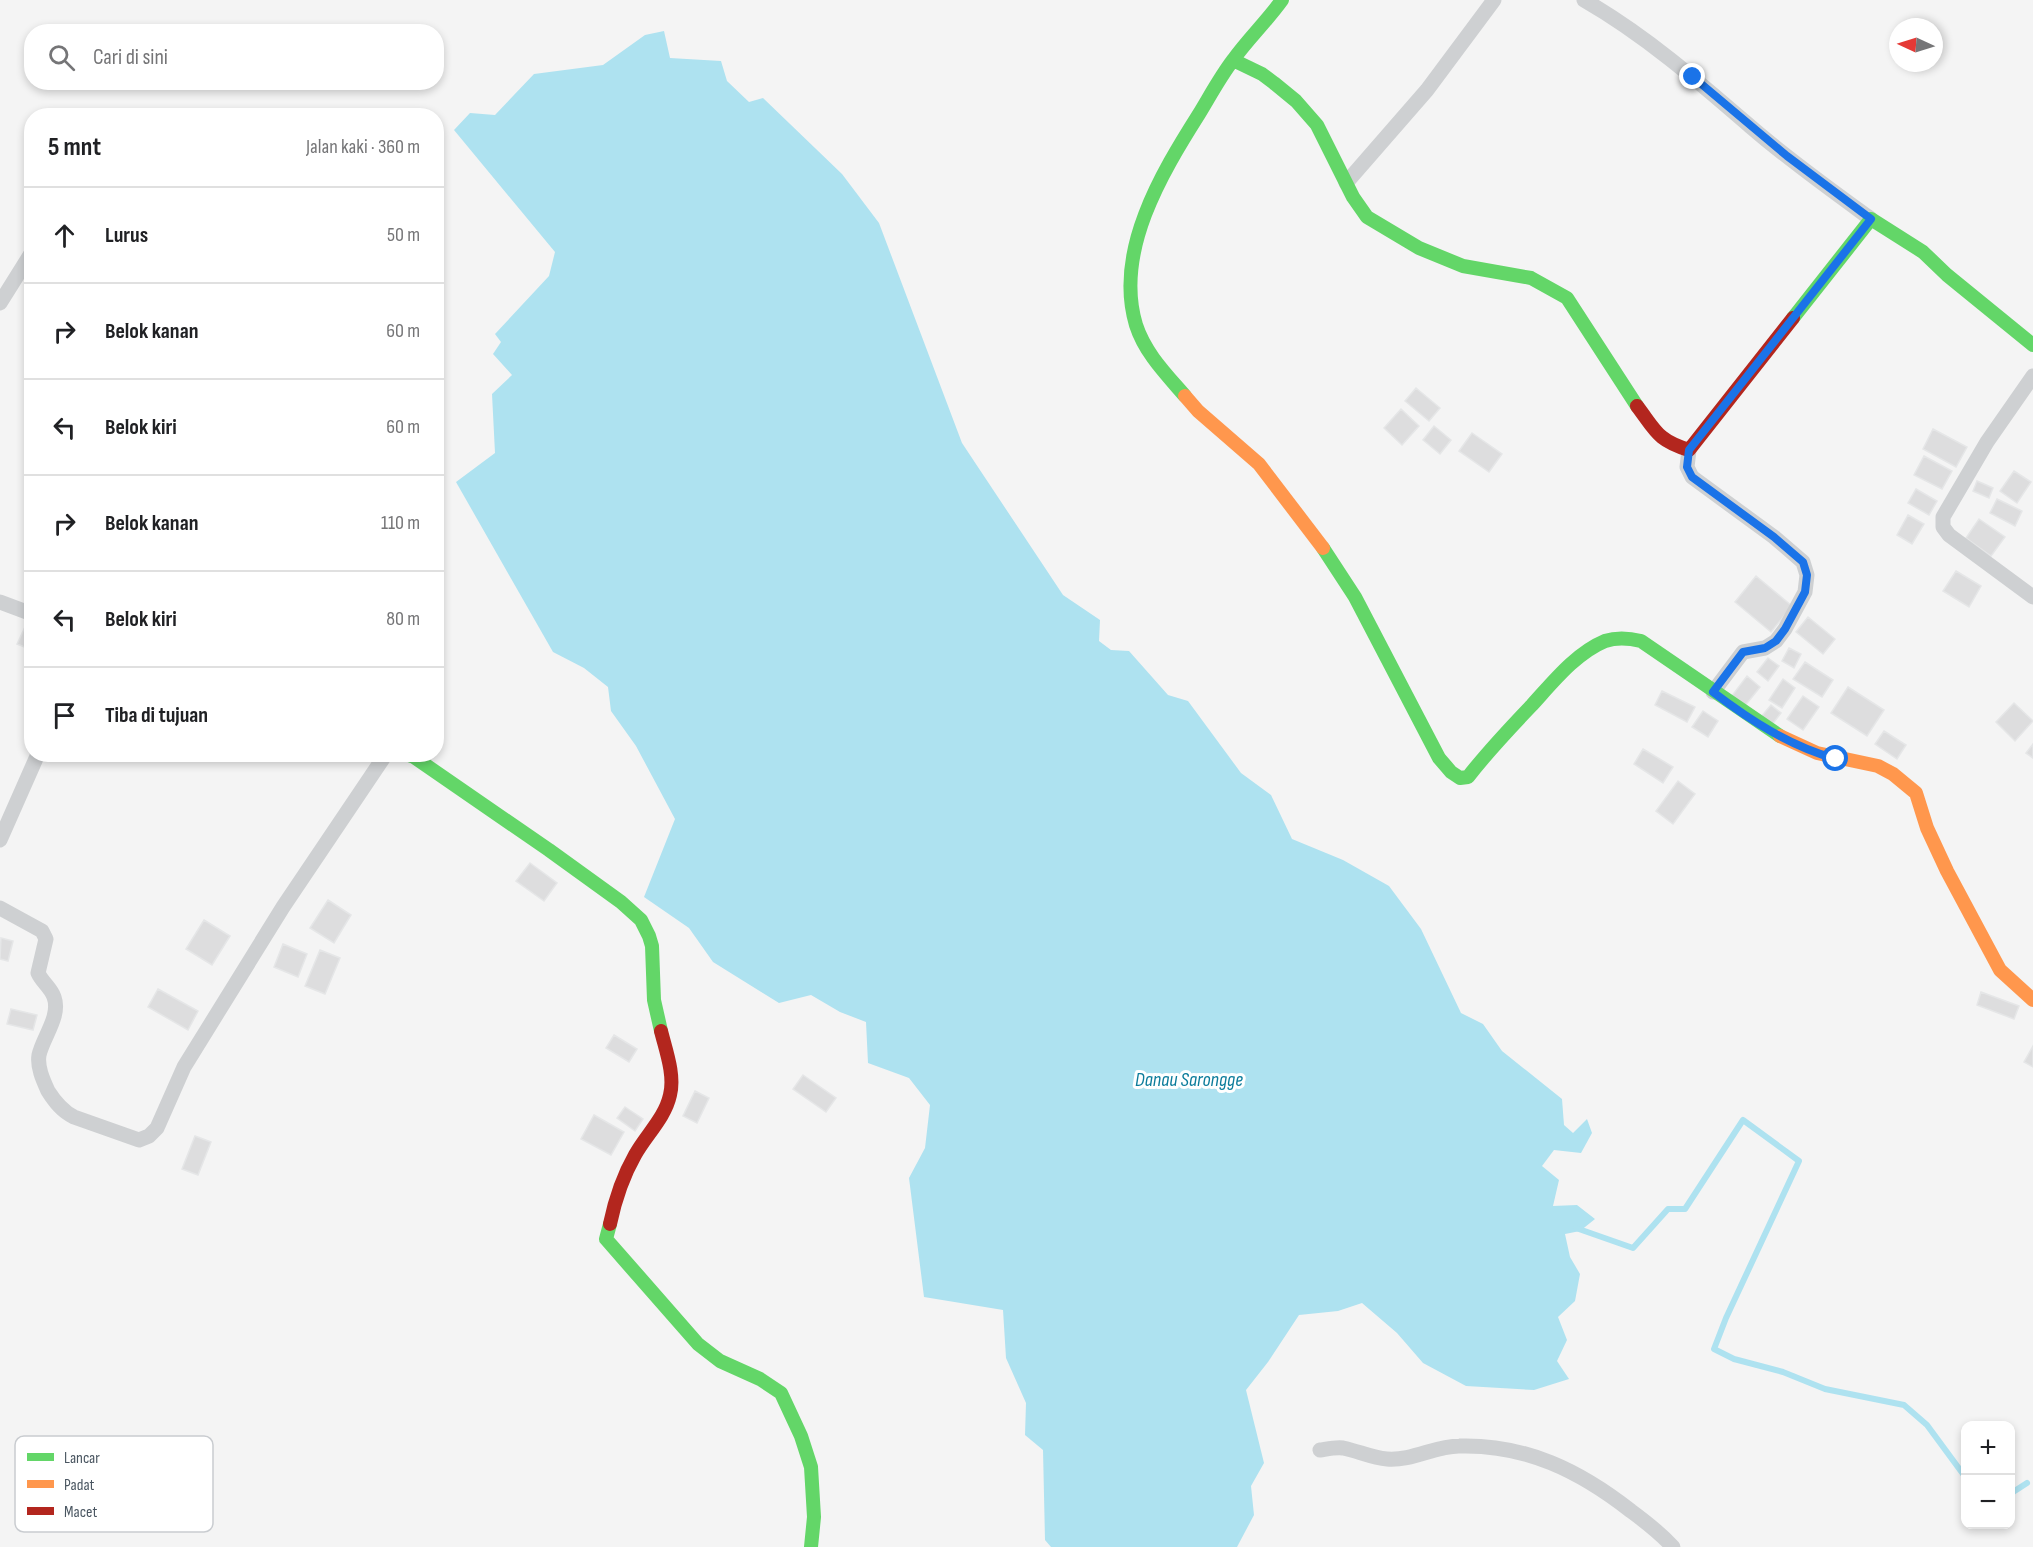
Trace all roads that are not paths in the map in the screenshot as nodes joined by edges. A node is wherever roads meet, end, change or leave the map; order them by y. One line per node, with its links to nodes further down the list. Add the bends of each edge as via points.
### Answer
1 (1282, 0): 4 (street)
2 (1494, 0): 5 (street, via 1427,90)
3 (1584, 0): 6 (street, via 1669,58 1787,156)
4 (1233, 60): 5 (street, via 1262,74 1296,101 1317,124); 15 (street, via 1167,165 1141,222 1130,281 1136,325 1153,359 1169,378 1198,411 1259,464 1319,542 1355,597 1438,758 1460,778 1468,777 1568,668 1601,643 1613,640 1641,641)
5 (1346, 183): 11 (street, via 1366,217 1419,249 1463,266 1531,278 1567,298 1626,391 1662,439)
6 (1871, 219): 9 (street, via 1923,252); 11 (street)
7 (24, 265): 8 (street)
8 (0, 303)
9 (2033, 345)
10 (2033, 376): 12 (street, via 1987,442 1943,517 1949,535)
11 (1689, 450): 15 (street, via 1687,467 1692,477 1774,537 1803,562 1807,575 1805,592 1776,641 1765,648 1743,652)
12 (2033, 597)
13 (0, 602): 14 (street)
14 (24, 611)
15 (1713, 692): 21 (street, via 1789,741 1817,753 1878,766 1916,793 1947,871 2000,970)
16 (34, 762): 19 (street)
17 (381, 762): 20 (street, via 283,907 184,1067 157,1128 144,1139 74,1117 56,1103 40,1073 39,1057 55,1008 54,997 38,973 46,939 42,931)
18 (420, 762): 23 (street, via 528,834 644,923 650,937 654,1004 671,1075 669,1095 663,1112 623,1176 606,1239 698,1344 720,1361 781,1393 811,1467)
19 (0, 840)
20 (0, 908)
21 (2033, 1000)
22 (1320, 1450): 24 (street, via 1340,1448 1387,1459 1409,1458 1455,1446 1479,1446 1538,1457 1601,1488)
23 (811, 1547)
24 (1673, 1547)

